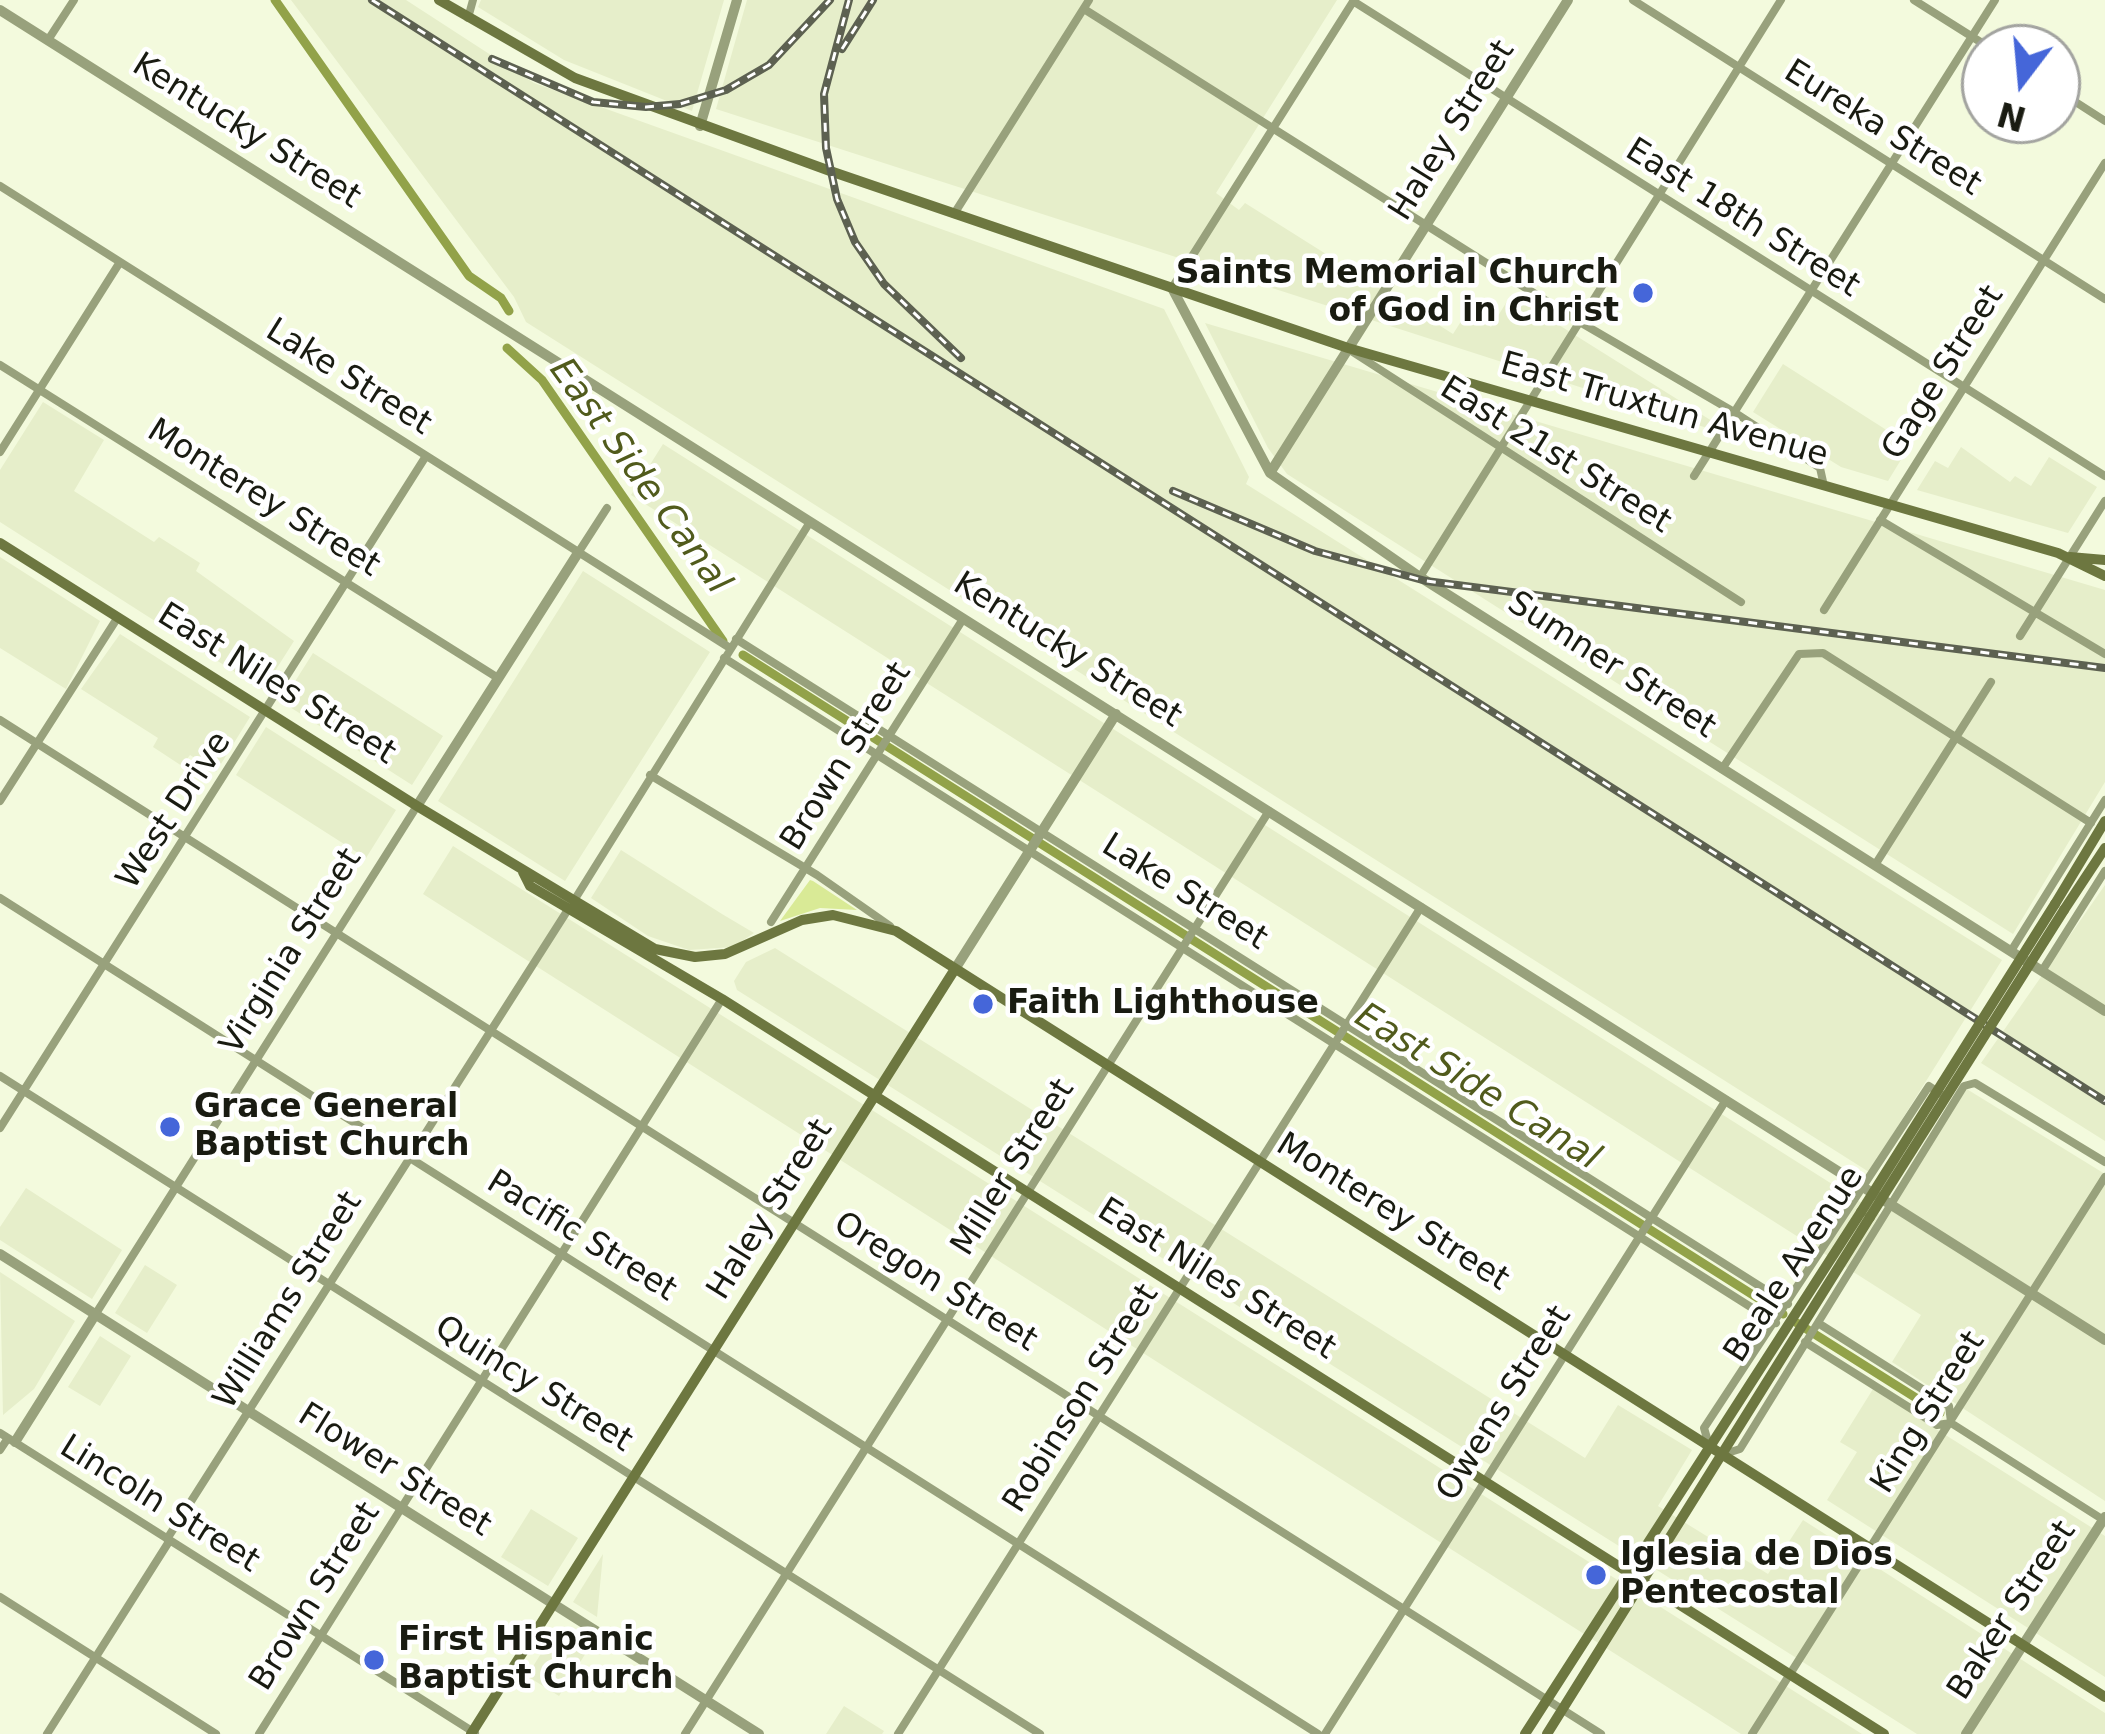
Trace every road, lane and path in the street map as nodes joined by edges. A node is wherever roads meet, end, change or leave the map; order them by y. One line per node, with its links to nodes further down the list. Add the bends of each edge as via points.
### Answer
1 (74, 0): 14 (street)
2 (439, 0): 12 (main road, East Truxtun Avenue)
3 (473, 0): 12 (street)
4 (737, 0): 18 (street)
5 (1568, 0): 17 (street, Haley Street)
6 (1633, 0): 16 (street, Eureka Street)
7 (1781, 0): 16 (street)
8 (1914, 0): 13 (street)
9 (1354, 1): 17 (street, East 18th Street); 19 (street)
10 (1087, 4): 19 (street); 24 (street)
11 (0, 10): 14 (street, Kentucky Street)
12 (468, 18): 18 (main road, East Truxtun Avenue, via 575,78)
13 (1961, 29)
14 (48, 40): 50 (street, Kentucky Street)
15 (1961, 54): 21 (street)
16 (1739, 67): 21 (street, Eureka Street); 23 (street)
17 (1506, 98): 23 (street, East 18th Street); 25 (street, Haley Street)
18 (700, 126): 24 (main road, East Truxtun Avenue)
19 (1273, 128): 25 (street); 28 (street)
20 (2105, 163): 26 (street, Gage Street)
21 (1892, 164): 26 (street, Eureka Street); 29 (street)
22 (0, 186): 27 (street, Lake Street)
23 (1658, 194): 29 (street, East 18th Street); 31 (street)
24 (954, 214): 28 (main road, East Truxtun Avenue)
25 (1426, 225): 31 (street); 32 (street, Haley Street)
26 (2044, 260): 30 (street, Eureka Street); 34 (street, Gage Street)
27 (120, 262): 35 (street); 41 (street, Lake Street)
28 (1172, 288): 32 (main road, East Truxtun Avenue); 42 (street, Sumner Street)
29 (1811, 290): 34 (street, East 18th Street); 37 (street)
30 (2105, 298)
31 (1578, 321): 36 (street); 37 (street)
32 (1348, 348): 36 (main road, East Truxtun Avenue); 38 (street, East 21st Street); 42 (street, Haley Street)
33 (0, 364): 35 (street, Monterey Street)
34 (1964, 387): 44 (street, East 18th Street); 47 (street, Gage Street)
35 (40, 389): 39 (street); 57 (street, Monterey Street)
36 (1528, 400): 38 (street); 40 (main road, East Truxtun Avenue)
37 (1734, 412): 40 (street); 45 (street, via 1820,468)
38 (1498, 448): 56 (street); 58 (street, East 21st Street)
39 (0, 452)
40 (1708, 452): 43 (street); 45 (main road, East Truxtun Avenue)
41 (426, 456): 52 (street, Lake Street); 57 (street, West Drive)
42 (1270, 473): 56 (street, Sumner Street)
43 (1694, 476)
44 (2105, 476)
45 (1824, 486): 47 (main road, East Truxtun Avenue)
46 (2105, 501): 53 (street)
47 (1889, 505): 49 (street, Gage Street); 53 (main road, East Truxtun Avenue)
48 (607, 508): 52 (street)
49 (1880, 520): 59 (street, Gage Street); 60 (street)
50 (811, 521): 62 (street, Kentucky Street); 64 (street, Williams Street)
51 (0, 543): 61 (main road, East Niles Street)
52 (578, 553): 65 (street, Lake Street); 68 (street, Virginia Street)
53 (2069, 557): 54 (main road, East Truxtun Avenue); 55 (main road, East Truxtun Avenue); 60 (street)
54 (2105, 560)
55 (2105, 576)
56 (1420, 577): 77 (street, Sumner Street)
57 (345, 582): 68 (street, Monterey Street); 70 (street, West Drive)
58 (1741, 602)
59 (1824, 610)
60 (2034, 614): 63 (street); 66 (street)
61 (118, 617): 70 (main road, East Niles Street); 75 (street)
62 (963, 618): 71 (street, Kentucky Street); 73 (street, Brown Street)
63 (2020, 636)
64 (736, 639): 65 (street, Williams Street); 73 (street, Lake Street)
65 (730, 648): 67 (street, Williams Street)
66 (2105, 654)
67 (724, 658): 76 (street, Lake Street); 78 (street, Williams Street)
68 (498, 678): 81 (street, Virginia Street)
69 (1991, 682): 74 (street)
70 (267, 712): 81 (main road, East Niles Street); 86 (street, West Drive)
71 (1116, 714): 82 (street, Kentucky Street); 85 (street, Haley Street)
72 (0, 720): 75 (street, Oregon Street)
73 (888, 736): 76 (street, Brown Street); 85 (street, Lake Street)
74 (1955, 738): 77 (street, via 1823,653 1799,654); 84 (street); 89 (street)
75 (36, 743): 79 (street); 86 (street, Oregon Street)
76 (878, 753): 88 (street, Lake Street); 90 (street, Brown Street)
77 (1722, 769): 89 (street, Sumner Street)
78 (650, 776): 90 (street, Monterey Street); 93 (street, Williams Street)
79 (0, 800)
80 (2105, 800): 84 (street)
81 (417, 806): 93 (main road, East Niles Street); 99 (street, Virginia Street)
82 (1268, 811): 94 (street, Kentucky Street); 97 (street, Miller Street)
83 (2105, 821): 95 (main road, Beale Avenue)
84 (2091, 823): 101 (street)
85 (1042, 832): 88 (street, Haley Street); 97 (street, Lake Street)
86 (188, 840): 99 (street, Oregon Street); 102 (street, West Drive)
87 (2105, 848): 95 (main road, Beale Avenue)
88 (1030, 851): 100 (street, Lake Street); 103 (street, Haley Street)
89 (1875, 865): 101 (street, Sumner Street)
90 (804, 870): 96 (street, Brown Street); 98 (street, Monterey Street)
91 (2105, 871): 104 (street)
92 (0, 898): 102 (street, Pacific Street)
93 (572, 903): 98 (main road, East Niles Street, via 679,956 725,954 817,917 850,916); 105 (main road, East Niles Street); 108 (street, Williams Street)
94 (1421, 907): 107 (street, Robinson Street); 115 (street, Kentucky Street)
95 (2060, 907): 127 (main road, Beale Avenue, bridge)
96 (771, 922)
97 (1194, 928): 100 (street, Miller Street); 107 (street, Lake Street)
98 (896, 931): 103 (main road, Monterey Street)
99 (337, 933): 108 (street, Oregon Street); 110 (street, Virginia Street)
100 (1182, 947): 109 (street, Lake Street); 111 (street, Miller Street)
101 (2011, 951): 104 (street, Sumner Street)
102 (104, 964): 110 (street, Pacific Street); 113 (street, West Drive)
103 (955, 968): 111 (main road, Monterey Street); 114 (main road, Haley Street)
104 (2042, 971): 106 (street, Sumner Street)
105 (722, 999): 114 (main road, East Niles Street); 117 (street, Brown Street)
106 (2105, 1011)
107 (1347, 1025): 109 (street, Robinson Street); 128 (street, Lake Street)
108 (489, 1030): 117 (street, Oregon Street); 119 (street, Williams Street)
109 (1335, 1044): 120 (street, Robinson Street); 130 (street, Lake Street)
110 (256, 1060): 119 (street, Pacific Street); 124 (street, Virginia Street)
111 (1108, 1065): 120 (main road, Monterey Street); 125 (street, Miller Street)
112 (0, 1076): 113 (street, Quincy Street)
113 (23, 1091): 118 (street, West Drive); 124 (street, Quincy Street)
114 (875, 1096): 125 (main road, East Niles Street); 129 (main road, Haley Street)
115 (1726, 1100): 123 (street, Kentucky Street); 128 (street, Owens Street)
116 (1954, 1102): 121 (street, via 1975,1083); 123 (street, via 1929,1087); 126 (street)
117 (642, 1126): 129 (street, Oregon Street); 131 (street, Brown Street)
118 (0, 1128)
119 (409, 1157): 131 (street, Pacific Street); 133 (street, Williams Street)
120 (1260, 1162): 134 (street, Robinson Street); 144 (main road, Monterey Street)
121 (2105, 1162)
122 (2105, 1177): 135 (street, King Street)
123 (1863, 1186): 126 (street, Kentucky Street); 136 (street)
124 (176, 1187): 133 (street, Quincy Street); 137 (street, Virginia Street)
125 (1027, 1192): 134 (main road, East Niles Street); 138 (street, Miller Street)
126 (1890, 1204): 135 (street, Kentucky Street); 140 (street)
127 (1866, 1215): 153 (main road, Beale Avenue); 156 (main road, Beale Avenue)
128 (1652, 1217): 130 (street, Owens Street); 136 (street, Lake Street)
129 (794, 1223): 138 (street, Oregon Street); 143 (main road, Haley Street)
130 (1640, 1237): 139 (street, Lake Street); 144 (street, Owens Street)
131 (562, 1253): 143 (street, Pacific Street); 145 (street, Brown Street)
132 (0, 1254): 137 (street, Flower Street)
133 (328, 1284): 145 (street, Quincy Street); 146 (street, Williams Street)
134 (1180, 1288): 147 (street, Robinson Street); 159 (main road, East Niles Street)
135 (2032, 1294): 141 (street, Kentucky Street); 148 (street, King Street)
136 (1788, 1304): 139 (street)
137 (95, 1315): 146 (street, Flower Street); 151 (street, Virginia Street)
138 (947, 1319): 147 (street, Oregon Street); 152 (street, Miller Street)
139 (1776, 1323): 150 (street)
140 (1818, 1323): 142 (street); 148 (street, via 1948,1406)
141 (2105, 1340)
142 (1805, 1342): 148 (street, via 1936,1425); 154 (street)
143 (714, 1350): 152 (street, Pacific Street); 158 (main road, Haley Street)
144 (1565, 1354): 149 (main road, Monterey Street); 159 (street, Owens Street)
145 (481, 1380): 158 (street, Quincy Street); 160 (street, Brown Street)
146 (248, 1411): 160 (street, Flower Street); 162 (street, Williams Street)
147 (1100, 1416): 163 (street, Robinson Street); 170 (street, Oregon Street)
148 (1951, 1424): 161 (street); 164 (street, King Street)
149 (1678, 1426): 150 (main road); 153 (main road, Monterey Street)
150 (1704, 1428): 153 (street)
151 (8, 1437): 155 (street, Virginia Street); 162 (street, Lincoln Street)
152 (867, 1446): 163 (street, Pacific Street); 165 (street, Miller Street)
153 (1710, 1446): 156 (main road, Monterey Street); 166 (main road, Beale Avenue)
154 (1740, 1449): 156 (street); 157 (main road)
155 (0, 1450)
156 (1723, 1454): 157 (main road, Monterey Street); 167 (main road, Beale Avenue)
157 (1752, 1473): 164 (main road, Monterey Street)
158 (634, 1477): 165 (street, Quincy Street); 169 (main road, Haley Street)
159 (1485, 1481): 166 (main road, East Niles Street); 170 (street, Owens Street)
160 (400, 1508): 169 (street, Flower Street); 171 (street, Brown Street)
161 (2105, 1519): 172 (street, Baker Street)
162 (169, 1539): 171 (street, Lincoln Street); 173 (street, Williams Street)
163 (1019, 1543): 174 (street, Robinson Street); 188 (street, Pacific Street)
164 (1871, 1549): 172 (main road, Monterey Street); 175 (street, King Street)
165 (786, 1574): 174 (street, Quincy Street); 177 (street, Miller Street)
166 (1627, 1574): 167 (main road, East Niles Street); 178 (main road, Beale Avenue)
167 (1643, 1583): 175 (main road, East Niles Street); 179 (main road, Beale Avenue)
168 (0, 1597): 173 (street)
169 (553, 1604): 177 (street, Flower Street); 180 (main road, Haley Street)
170 (1404, 1609): 178 (street, Oregon Street); 188 (street, Owens Street)
171 (320, 1636): 180 (street, Lincoln Street); 183 (street, Brown Street)
172 (2024, 1645): 176 (main road, Monterey Street); 194 (street, Baker Street)
173 (95, 1658): 181 (street, Williams Street); 182 (street)
174 (939, 1670): 186 (street, Robinson Street); 187 (street, Quincy Street)
175 (1790, 1675): 192 (street, King Street); 193 (main road, East Niles Street)
176 (2105, 1697)
177 (706, 1700): 184 (street, Miller Street); 185 (street, Flower Street)
178 (1546, 1700): 179 (street, Oregon Street); 189 (main road, Beale Avenue)
179 (1562, 1710): 190 (main road, Beale Avenue); 191 (street, Oregon Street)
180 (473, 1733)
181 (47, 1734)
182 (216, 1734)
183 (259, 1734)
184 (685, 1734)
185 (759, 1734)
186 (898, 1734)
187 (1040, 1734)
188 (1322, 1734)
189 (1525, 1734)
190 (1547, 1734)
191 (1601, 1734)
192 (1752, 1734)
193 (1884, 1734)
194 (1966, 1734)

